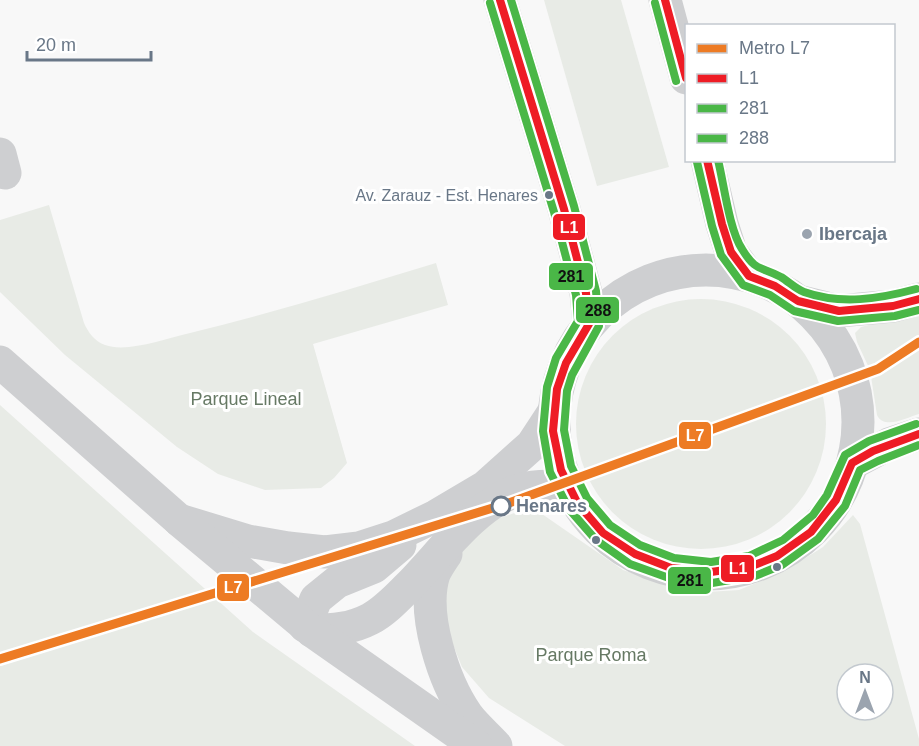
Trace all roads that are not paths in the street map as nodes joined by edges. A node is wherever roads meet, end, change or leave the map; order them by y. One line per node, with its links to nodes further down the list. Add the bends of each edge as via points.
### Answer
1 (500, 0): 8 (street, via 564,209 586,293)
2 (665, 0): 3 (street)
3 (685, 71)
4 (707, 162): 5 (street, via 731,252)
5 (749, 276): 7 (street); 8 (street, via 706,270 663,276 622,294)
6 (919, 299): 7 (street, via 893,306 839,311)
7 (798, 301): 12 (street, via 836,343 854,384 858,429)
8 (589, 324): 10 (street, via 564,365)
9 (0, 362): 14 (street)
10 (554, 413): 13 (street, via 556,451); 15 (street, via 532,445)
11 (919, 434): 12 (street)
12 (852, 463): 13 (street, via 835,502 807,535 782,554 723,573 691,573 660,567 631,554 584,513)
13 (568, 487): 15 (street, via 543,485 515,492)
14 (179, 520): 15 (street, via 248,541 325,552 359,548); 16 (street)
15 (447, 525): 16 (street, via 374,567 337,582 316,599); 16 (street, via 399,596 372,619 347,628); 18 (street, via 430,608 434,637 442,664 468,716)
16 (308, 628): 17 (street)
17 (476, 746)
18 (496, 746)

